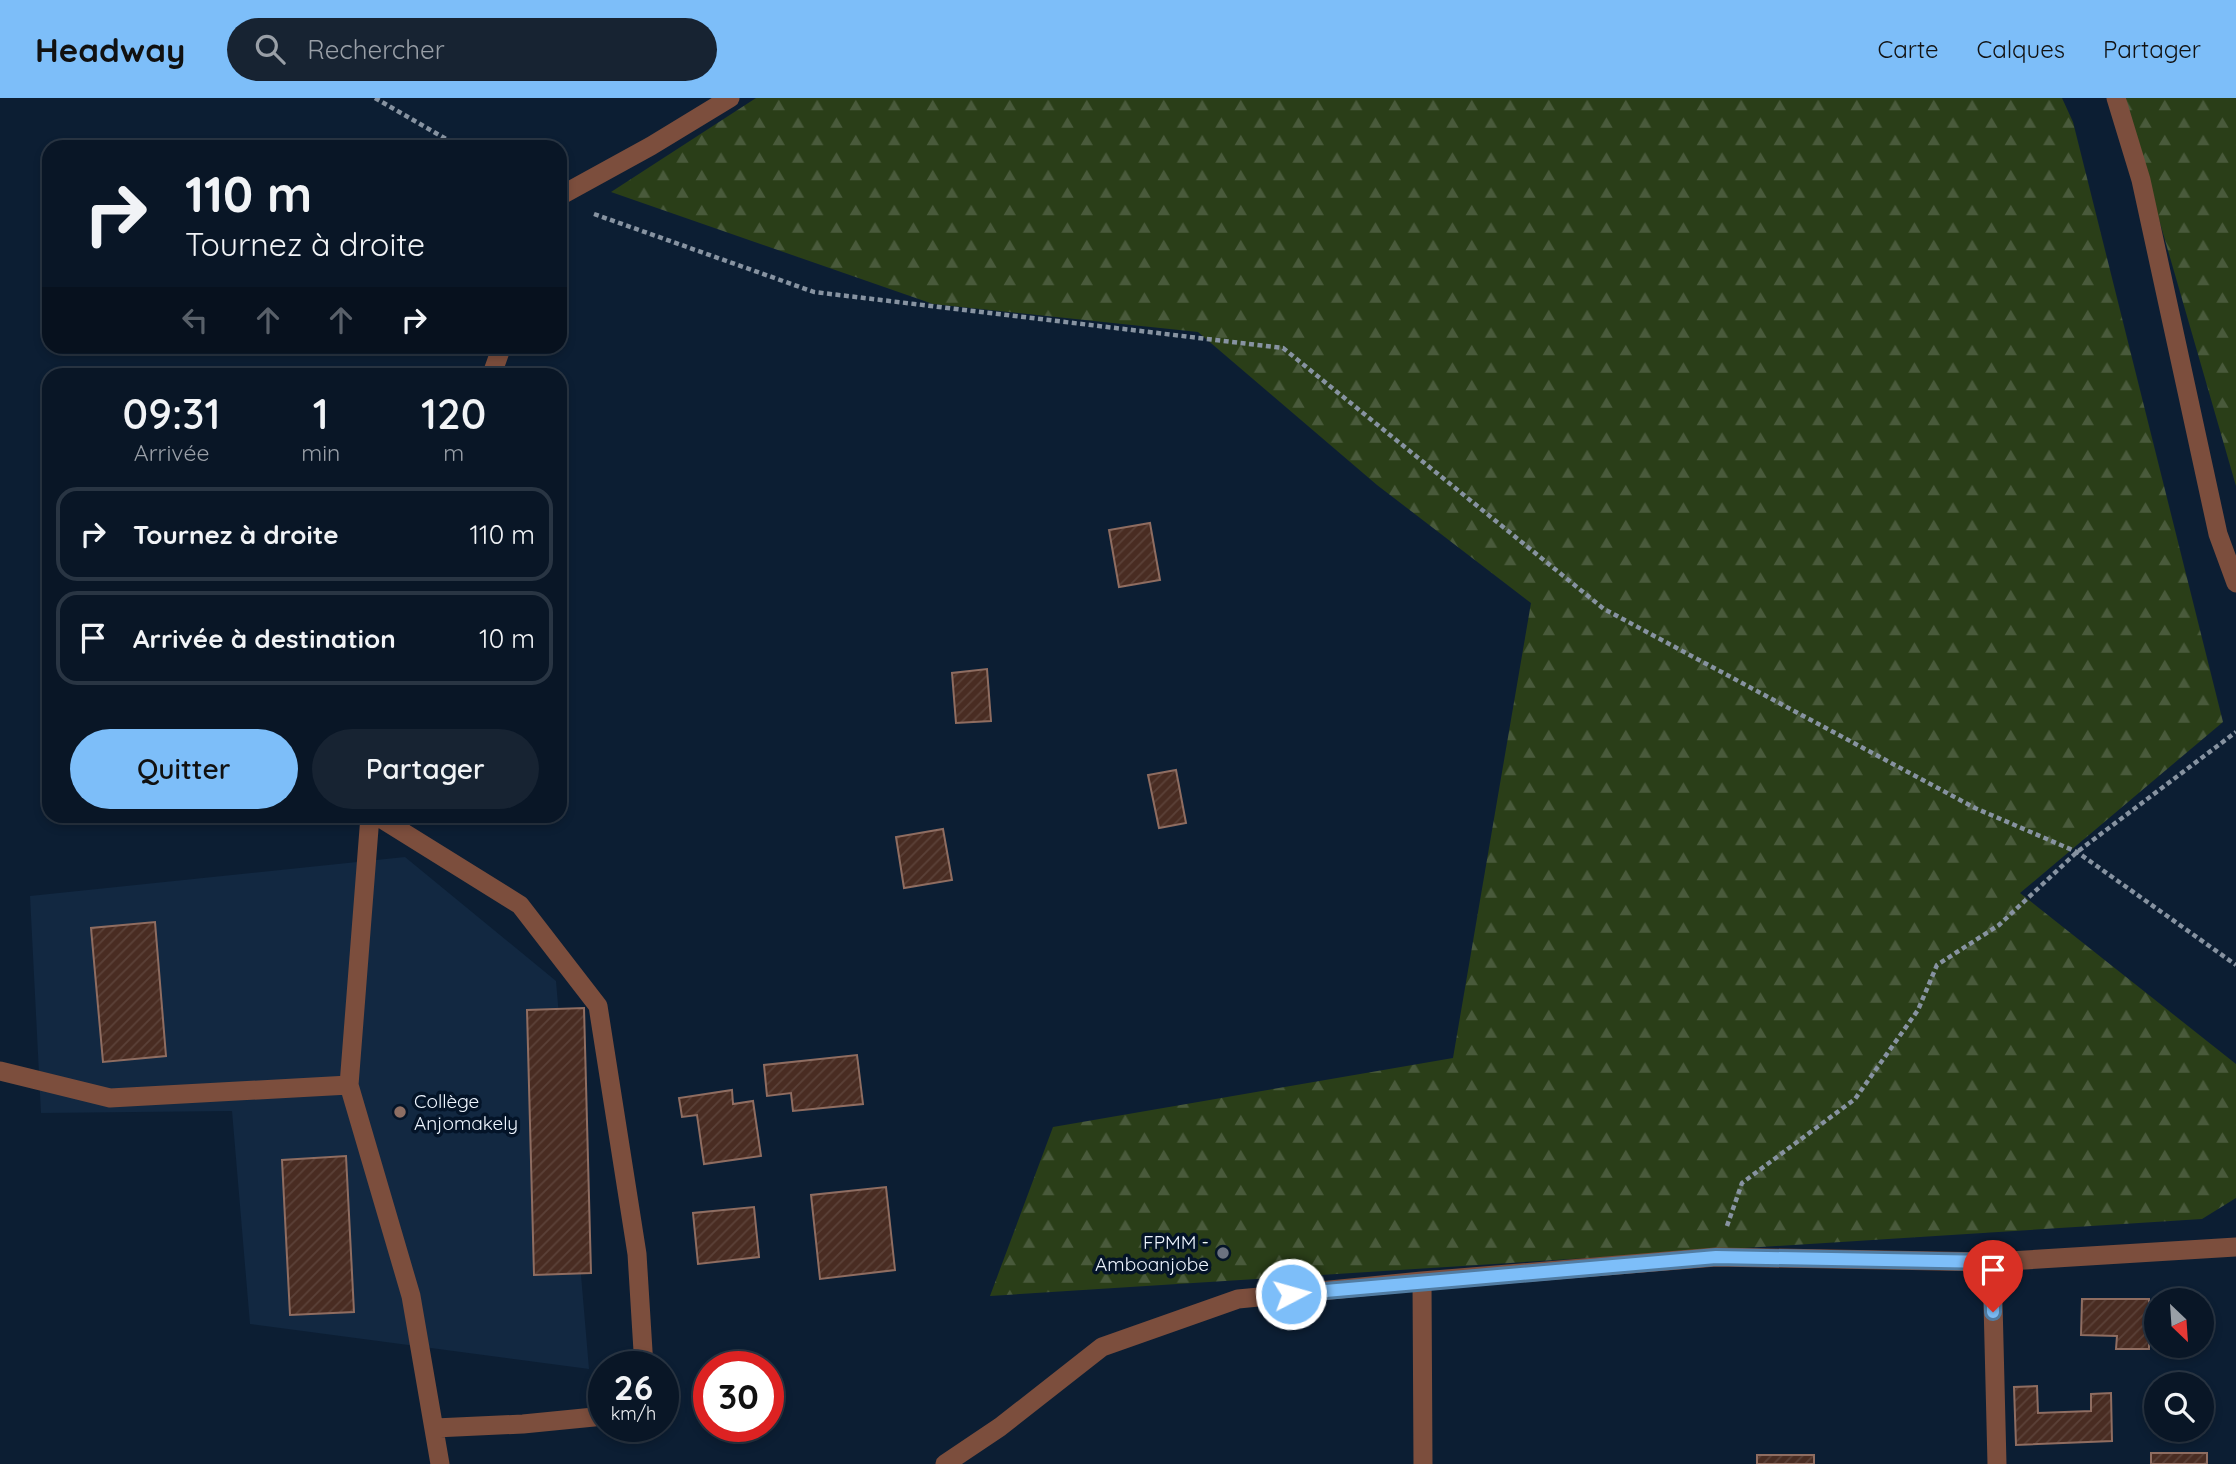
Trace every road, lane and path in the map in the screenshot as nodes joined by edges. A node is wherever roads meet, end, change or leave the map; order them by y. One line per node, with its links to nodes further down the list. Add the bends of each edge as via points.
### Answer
1 (375, 98): 4 (path)
2 (730, 98): 5 (street)
3 (2116, 98): 7 (street, via 2141,180 2218,534)
4 (448, 140)
5 (567, 192)
6 (585, 211): 11 (path, via 814,292 1283,348 1604,609 1975,808)
7 (2236, 583)
8 (2236, 732): 11 (path)
9 (369, 823): 14 (street)
10 (388, 823): 19 (street, via 520,905 598,1006 637,1254)
11 (2077, 852): 12 (path); 16 (path, via 1999,925 1937,965 1918,1010 1855,1099 1742,1183)
12 (2236, 965)
13 (0, 1071): 14 (street, via 110,1098)
14 (349, 1085): 21 (street, via 411,1296)
15 (2236, 1247): 17 (street)
16 (1716, 1257): 17 (street); 18 (street)
17 (1992, 1262): 25 (street)
18 (1422, 1281): 23 (street, via 1238,1299 1102,1347); 24 (street)
19 (643, 1351)
20 (588, 1418): 21 (street)
21 (435, 1429): 22 (street)
22 (440, 1464)
23 (945, 1464)
24 (1423, 1464)
25 (1997, 1464)

